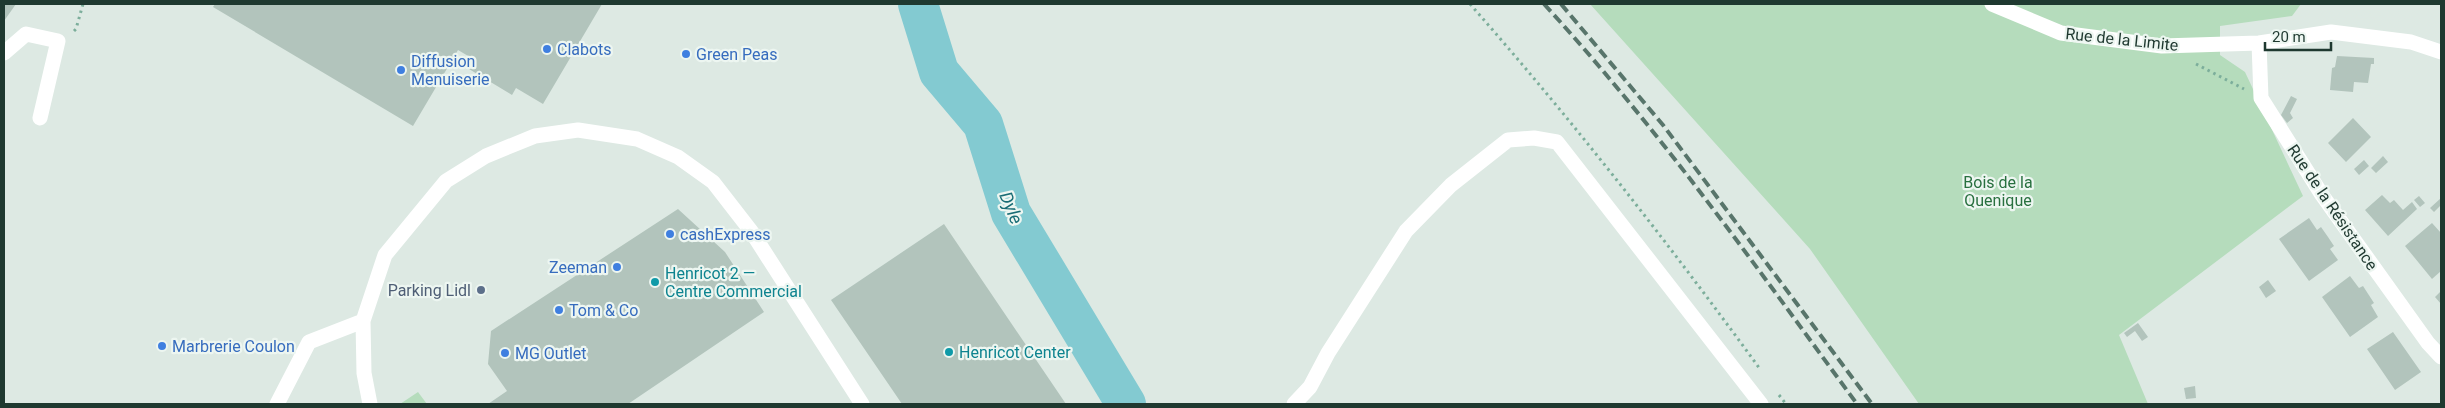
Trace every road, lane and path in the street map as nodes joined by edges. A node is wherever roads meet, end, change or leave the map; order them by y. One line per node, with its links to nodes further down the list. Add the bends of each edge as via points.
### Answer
1 (83, 4): 4 (path, via 76,29)
2 (1470, 4): 13 (path, via 1522,63 1689,273)
3 (1992, 4): 5 (street, Rue de la Limite, via 2061,33 2162,46)
4 (58, 41): 7 (street, via 26,34); 10 (street)
5 (2259, 43): 6 (street, Rue de la Limite, via 2331,32 2411,42); 9 (street)
6 (2441, 52)
7 (4, 53)
8 (2195, 63): 9 (path)
9 (2261, 98): 12 (street, Rue de la Résistance, via 2322,195)
10 (40, 118)
11 (363, 321): 15 (street, via 310,342); 16 (street, via 364,373); 17 (street, via 385,255 446,181 486,156 535,136 578,130 637,139 678,157 713,182 751,231)
12 (2441, 357)
13 (1765, 376)
14 (1775, 390): 20 (path)
15 (277, 404)
16 (370, 404)
17 (862, 404)
18 (1294, 404): 19 (street, via 1310,387 1406,231 1451,185 1508,140 1534,138 1557,142)
19 (1761, 404)
20 (1786, 404)

